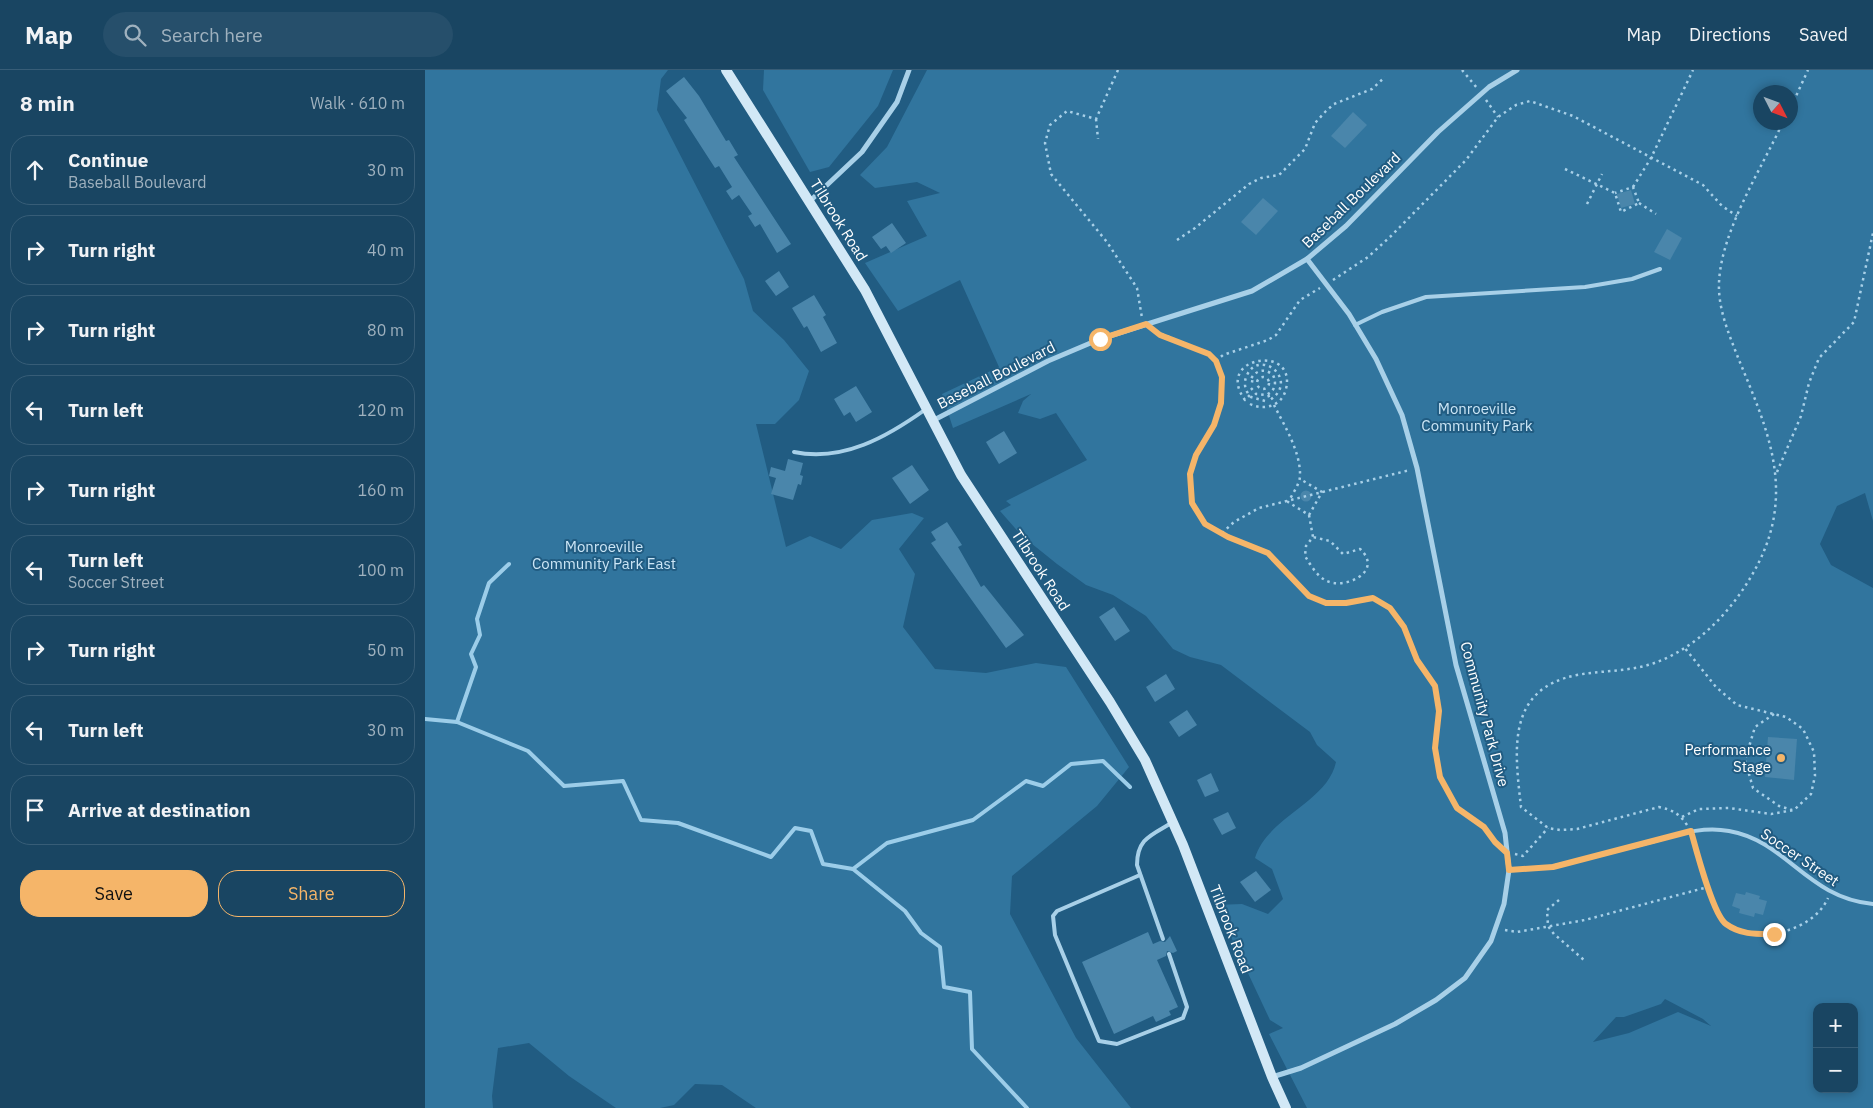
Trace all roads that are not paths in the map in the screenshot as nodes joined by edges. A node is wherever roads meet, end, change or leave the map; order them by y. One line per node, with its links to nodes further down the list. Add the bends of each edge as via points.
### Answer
1 (726, 70): 4 (street, Tilbrook Road)
2 (909, 70): 4 (street, via 897,102 862,152)
3 (1517, 70): 5 (street, Baseball Boulevard, via 1489,87 1438,132 1346,226)
4 (809, 202): 8 (street, Tilbrook Road, via 865,290)
5 (1307, 259): 7 (street, Community Park Drive); 9 (street, Baseball Boulevard, via 1252,291 1100,339 1048,361)
6 (1660, 269): 7 (lane, via 1632,279 1585,287 1426,297)
7 (1355, 325): 12 (street, Community Park Drive, via 1376,359 1401,415 1417,468 1456,665 1505,834)
8 (928, 408): 9 (street, Tilbrook Road); 10 (lane, via 881,437 843,453 809,455)
9 (934, 420): 11 (street, Tilbrook Road, via 961,475 1145,760)
10 (793, 452)
11 (1173, 822): 13 (lane, via 1144,840 1137,853); 17 (street, Tilbrook Road)
12 (1509, 870): 14 (lane, Soccer Street, via 1553,867 1691,831 1711,829 1749,836 1764,843 1830,892 1845,899); 17 (street, Community Park Drive, via 1504,904 1491,941 1465,978 1395,1024 1301,1068)
13 (1141, 875): 15 (lane); 16 (lane, via 1057,910 1053,916 1067,963 1099,1041 1117,1044 1183,1018 1187,1007)
14 (1873, 904)
15 (1163, 939)
16 (1169, 954)
17 (1272, 1077): 18 (street, Tilbrook Road)
18 (1286, 1108)

